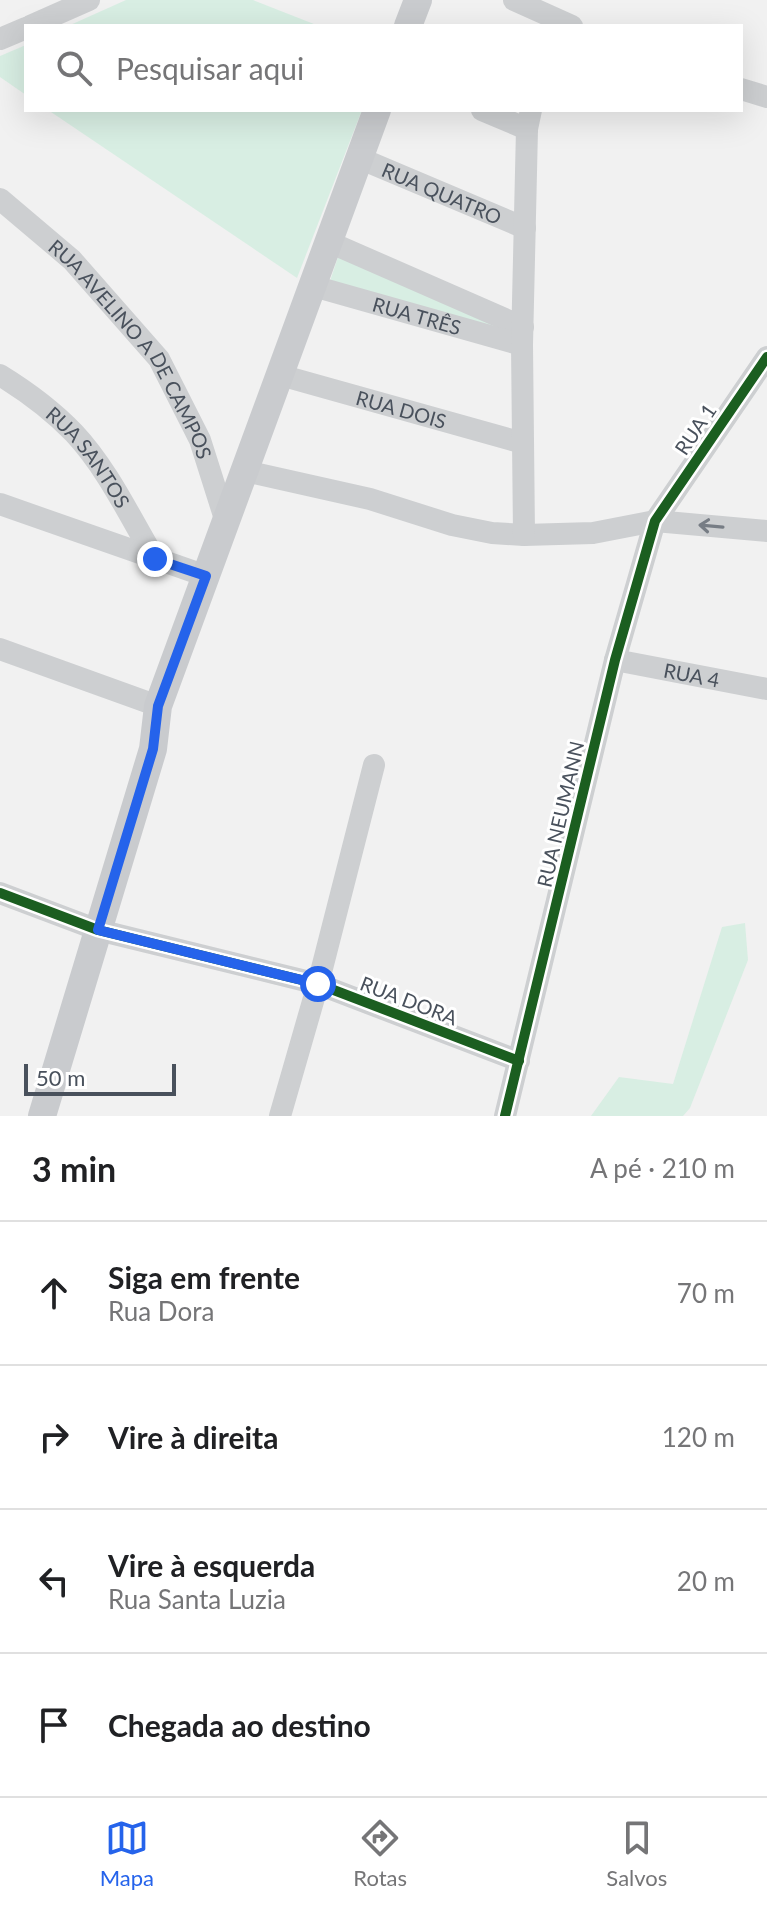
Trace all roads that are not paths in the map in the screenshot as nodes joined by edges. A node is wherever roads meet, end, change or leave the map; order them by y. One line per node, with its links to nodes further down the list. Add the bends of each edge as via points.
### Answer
1 (89, 0): 4 (street)
2 (418, 0): 5 (main road)
3 (514, 0): 6 (street)
4 (35, 24)
5 (409, 24)
6 (566, 24)
7 (24, 29): 8 (street)
8 (0, 39)
9 (743, 90): 10 (street)
10 (767, 97)
11 (376, 112): 14 (main road)
12 (491, 112): 13 (street)
13 (529, 120): 16 (street)
14 (359, 158): 16 (street, RUA QUATRO); 17 (main road)
15 (0, 199): 27 (street, RUA AVELINO A DE CAMPOS, via 72,260 159,359 200,440)
16 (525, 228): 19 (street)
17 (329, 242): 18 (main road); 19 (street, RUA TRÊS)
18 (313, 286): 19 (street, RUA TRÊS); 22 (main road)
19 (522, 336): 23 (street)
20 (767, 357): 26 (street, RUA 1)
21 (0, 375): 30 (street, RUA SANTOS, via 74,433)
22 (280, 375): 23 (street, RUA DOIS); 24 (main road)
23 (523, 443): 29 (street)
24 (245, 471): 27 (main road); 29 (street, via 370,499 452,525)
25 (0, 504): 30 (street)
26 (655, 521): 28 (street, one-way to 26); 29 (street, via 593,533); 33 (street, RUA NEUMANN)
27 (226, 522): 31 (main road)
28 (767, 531)
29 (524, 535)
30 (155, 559): 31 (street)
31 (206, 576): 35 (main road)
32 (0, 649): 35 (street)
33 (615, 660): 34 (street, RUA 4); 40 (street, RUA NEUMANN)
34 (767, 689)
35 (158, 706): 38 (main road, via 153,749)
36 (374, 765): 39 (street)
37 (0, 893): 38 (street, RUA DORA)
38 (98, 930): 39 (street, RUA DORA); 41 (main road)
39 (318, 984): 40 (street, RUA DORA); 42 (street)
40 (519, 1061): 43 (street, RUA NEUMANN)
41 (42, 1116)
42 (280, 1116)
43 (505, 1116)

